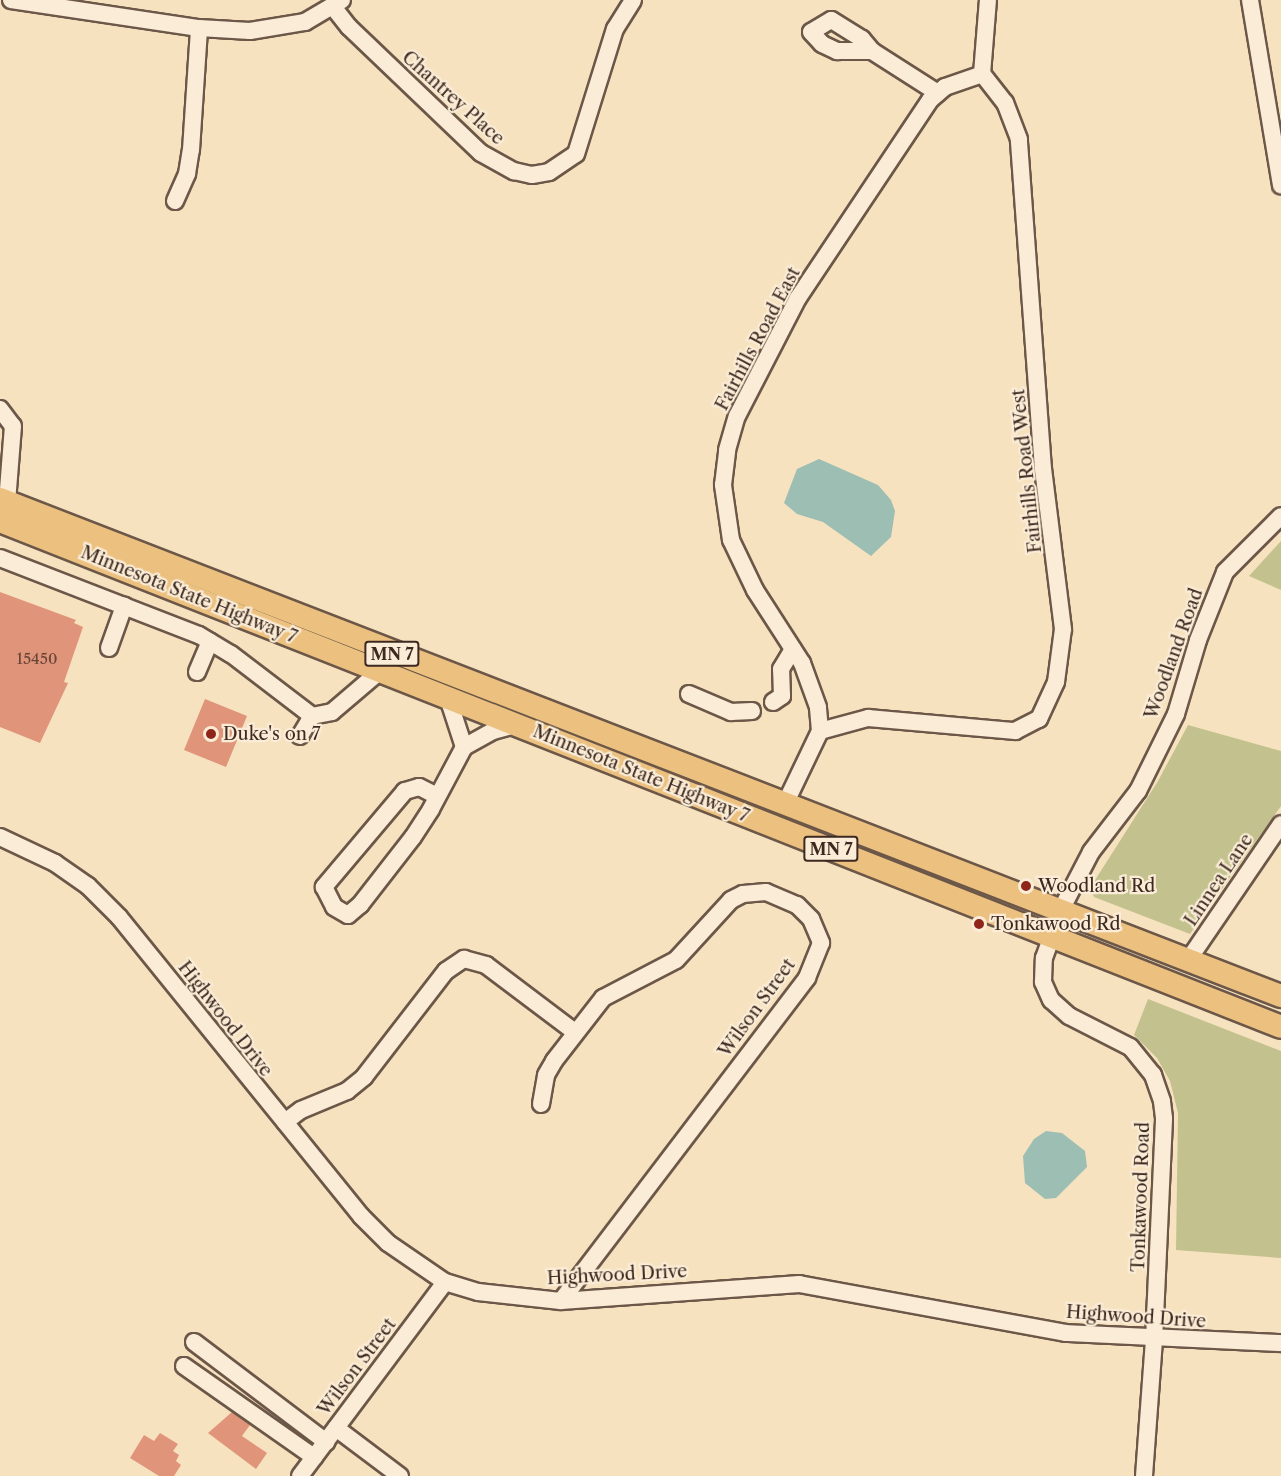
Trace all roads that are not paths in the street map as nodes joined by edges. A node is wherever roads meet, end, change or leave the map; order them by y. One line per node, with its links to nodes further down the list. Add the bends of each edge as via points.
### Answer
1 (11, 0): 6 (street)
2 (633, 0): 5 (street, Chantrey Place, via 615,29 576,154 549,172 532,175 496,163 481,153 348,27)
3 (988, 0): 8 (street)
4 (1250, 0): 10 (street)
5 (338, 4): 6 (street, via 305,22 280,27 250,32)
6 (199, 28): 11 (street, via 191,150 187,174)
7 (872, 51): 9 (street)
8 (982, 74): 9 (street, Fairhills Road East, via 963,78); 28 (street, Fairhills Road West, via 1005,103 1019,139 1043,469 1064,629 1056,682 1039,719 1015,731 876,718)
9 (938, 93): 19 (street, Fairhills Road East, via 798,298 737,416 727,450 723,485 731,540 741,566)
10 (1281, 185)
11 (175, 201)
12 (0, 409): 13 (street, via 13,426)
13 (2, 508): 20 (main road, Minnesota State Highway 7 / MN 7); 32 (main road, Minnesota State Highway 7 / MN 7)
14 (1281, 516): 35 (street, Woodland Road, via 1226,572 1198,640 1176,714 1138,791 1091,852)
15 (0, 558): 16 (street)
16 (124, 606): 17 (street); 18 (street)
17 (210, 642): 21 (street); 26 (street)
18 (110, 648)
19 (793, 649): 24 (street, via 781,669 782,696); 28 (street, Fairhills Road East, via 812,683)
20 (380, 671): 23 (main road, Minnesota State Highway 7 / MN 7); 26 (street, via 332,712)
21 (197, 672)
22 (689, 693): 25 (street, via 731,712)
23 (448, 698): 27 (main road, Minnesota State Highway 7 / MN 7); 30 (street)
24 (773, 702)
25 (752, 711)
26 (312, 716): 29 (street)
27 (516, 725): 30 (street, via 493,731); 36 (main road, Minnesota State Highway 7 / MN 7)
28 (820, 731): 32 (street)
29 (300, 736)
30 (464, 747): 31 (street)
31 (437, 796): 31 (street, via 413,837 360,905 348,915 334,907 324,888 397,799 405,791 419,787)
32 (786, 802): 35 (main road, Minnesota State Highway 7 / MN 7)
33 (1281, 824): 37 (street, Linnea Lane)
34 (0, 837): 42 (street, Highwood Drive, via 55,863 88,886 119,917)
35 (1062, 908): 36 (street, Tonkawood Road); 37 (main road, Minnesota State Highway 7 / MN 7)
36 (1050, 937): 39 (main road, Minnesota State Highway 7 / MN 7); 45 (street, Tonkawood Road, via 1042,972 1051,1000 1069,1016 1130,1047 1146,1064 1159,1088 1164,1118)
37 (1189, 959): 38 (main road, Minnesota State Highway 7 / MN 7)
38 (1281, 996)
39 (1281, 1028)
40 (575, 1032): 41 (street, Wilson Street, via 546,1075); 42 (street, via 486,965 464,959 446,971 364,1077 347,1091 302,1110); 44 (street, Wilson Street, via 603,998 676,960 716,914 743,894 766,892 796,904 811,919 821,943 807,978)
41 (541, 1104)
42 (285, 1122): 43 (street, Highwood Drive, via 361,1216 388,1243)
43 (445, 1282): 44 (street, Highwood Drive, via 478,1292); 49 (street, Wilson Street)
44 (561, 1301): 45 (street, Highwood Drive, via 799,1284 1066,1334)
45 (1154, 1340): 47 (street, Highwood Drive); 53 (street, Tonkawood Road)
46 (194, 1342): 49 (street)
47 (1281, 1343)
48 (184, 1366): 50 (street)
49 (331, 1435): 50 (street, Wilson Street); 52 (street)
50 (314, 1457): 51 (street, Wilson Street)
51 (300, 1476)
52 (400, 1476)
53 (1144, 1476)

